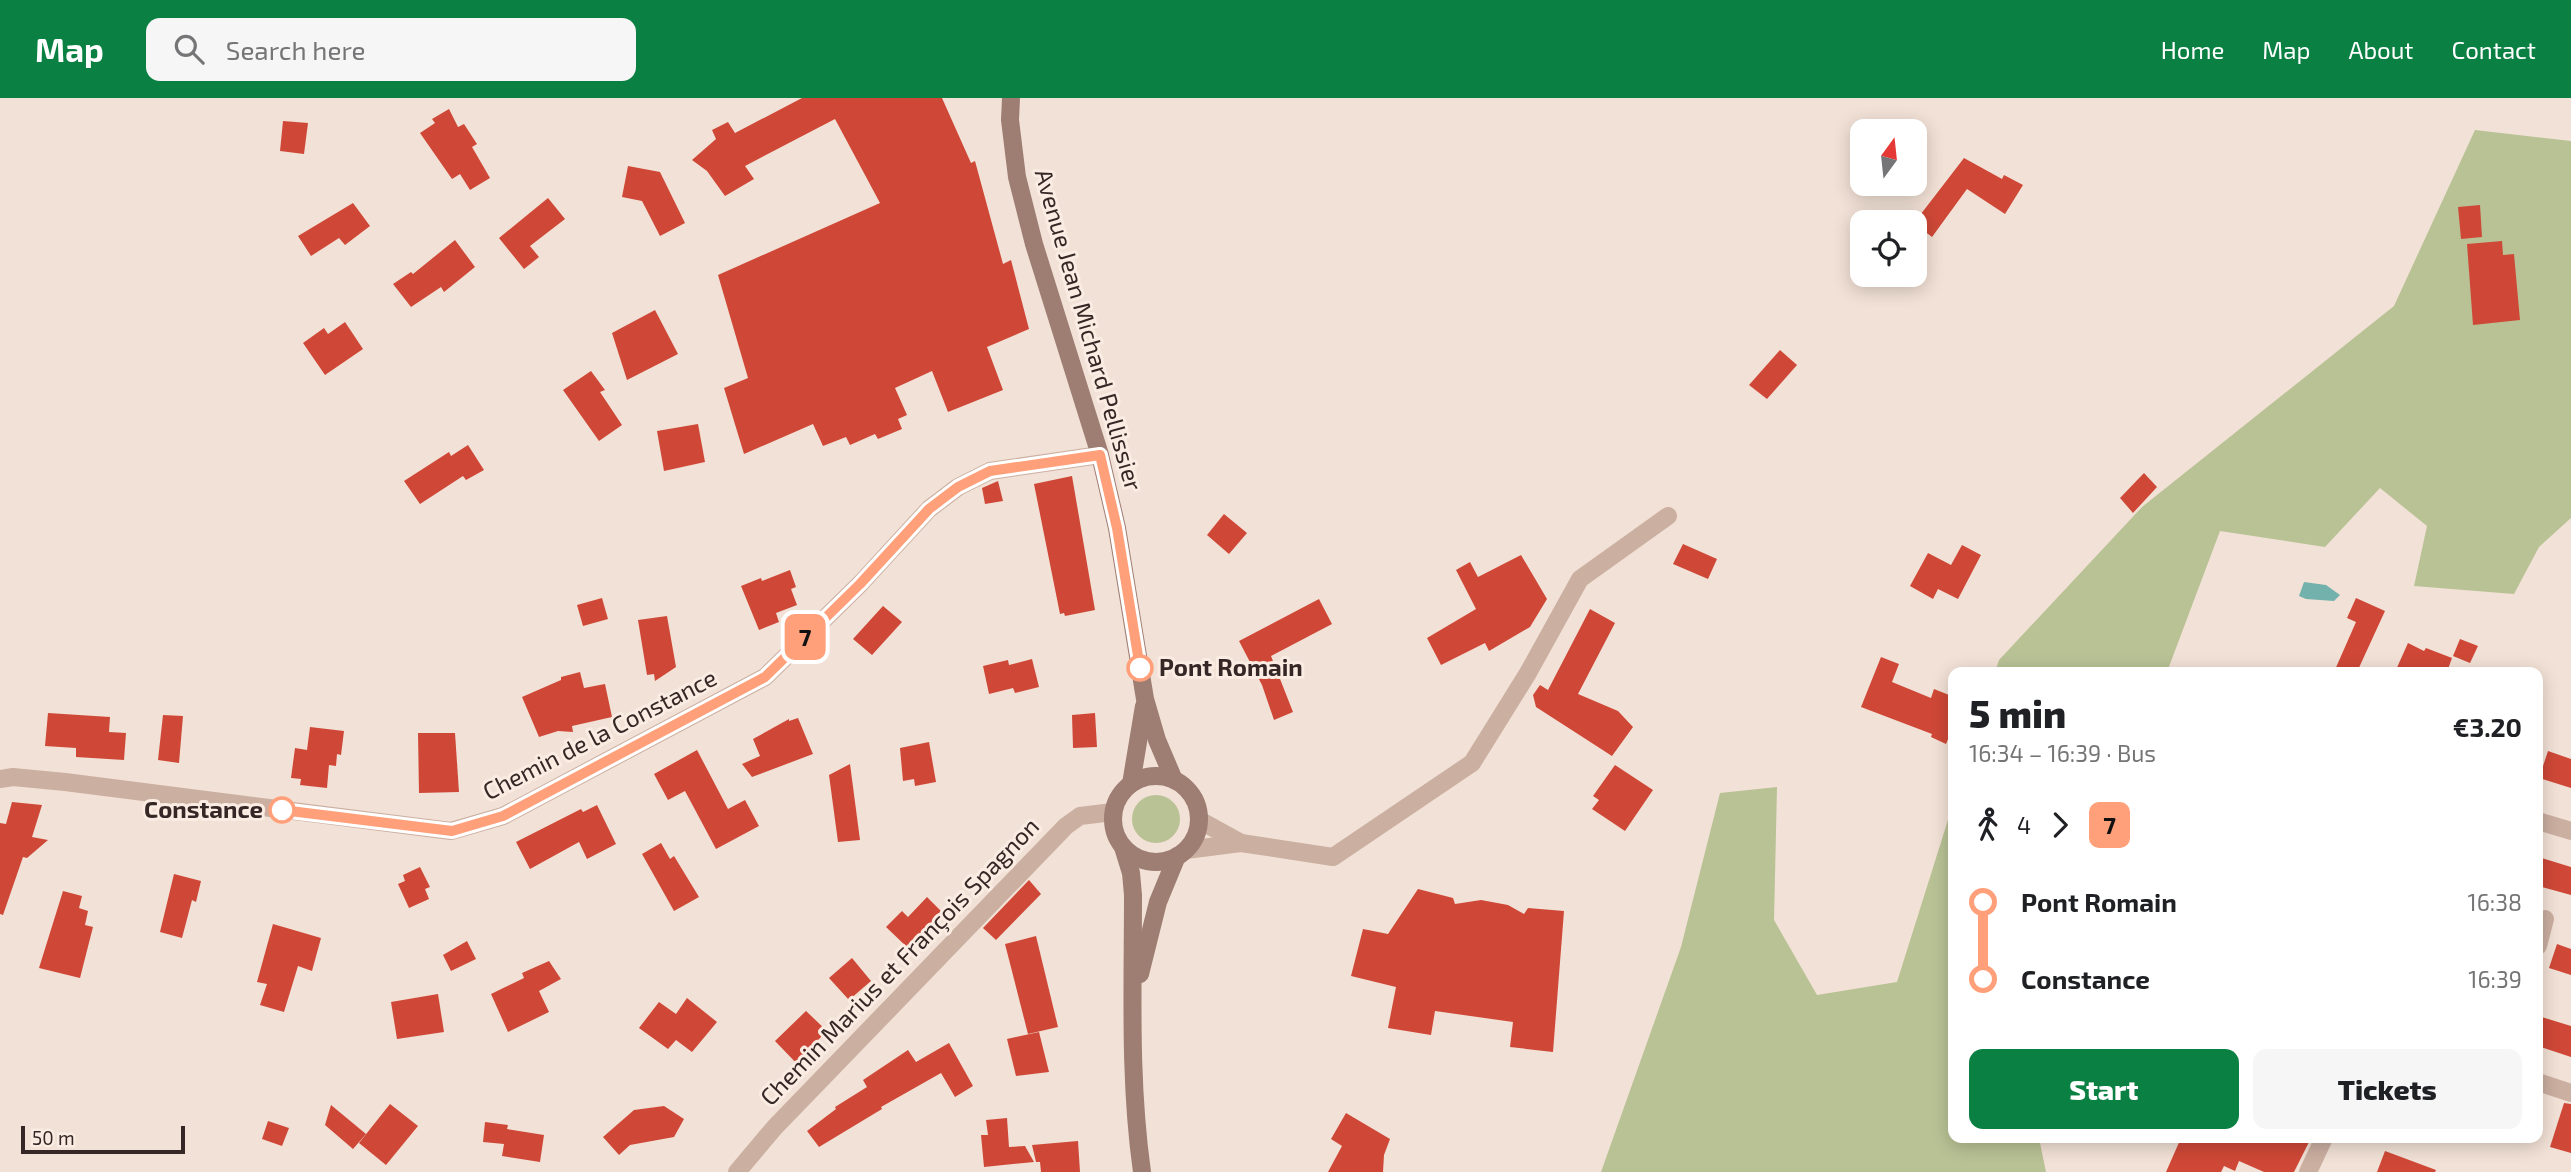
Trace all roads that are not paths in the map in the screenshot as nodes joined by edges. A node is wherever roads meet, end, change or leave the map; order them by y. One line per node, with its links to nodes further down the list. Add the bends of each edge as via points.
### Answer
1 (1011, 98): 2 (street, Avenue Jean Michard Pellissier, via 1017,177)
2 (1100, 455): 4 (street, Avenue Jean Michard Pellissier, via 1117,528); 5 (street, Chemin de la Constance, via 990,471 958,487 929,509 765,677 503,816 452,831 65,782)
3 (1668, 516): 12 (street, via 1580,579 1472,763 1333,857)
4 (1144, 699): 6 (street, Avenue Jean Michard Pellissier); 7 (street, Avenue Jean Michard Pellissier)
5 (0, 779)
6 (1174, 780): 7 (street, via 1152,776); 9 (street, via 1194,799)
7 (1131, 784): 8 (street)
8 (1113, 812): 13 (street, via 1116,836); 21 (street, Chemin Marius et François Spagnon, via 1080,816 1066,826)
9 (1199, 820): 12 (street); 14 (street, via 1193,841)
10 (2543, 823): 11 (street)
11 (2571, 831)
12 (1241, 843): 14 (street)
13 (1124, 847): 14 (street, via 1143,860 1166,861); 17 (street, via 1133,895)
14 (1182, 853): 17 (street, via 1158,902)
15 (2545, 919): 16 (street)
16 (2543, 927)
17 (1133, 1001): 22 (street, via 1132,1061)
18 (2543, 1084): 19 (street)
19 (2571, 1093)
20 (2322, 1143): 23 (street)
21 (737, 1172)
22 (1142, 1172)
23 (2308, 1172)

